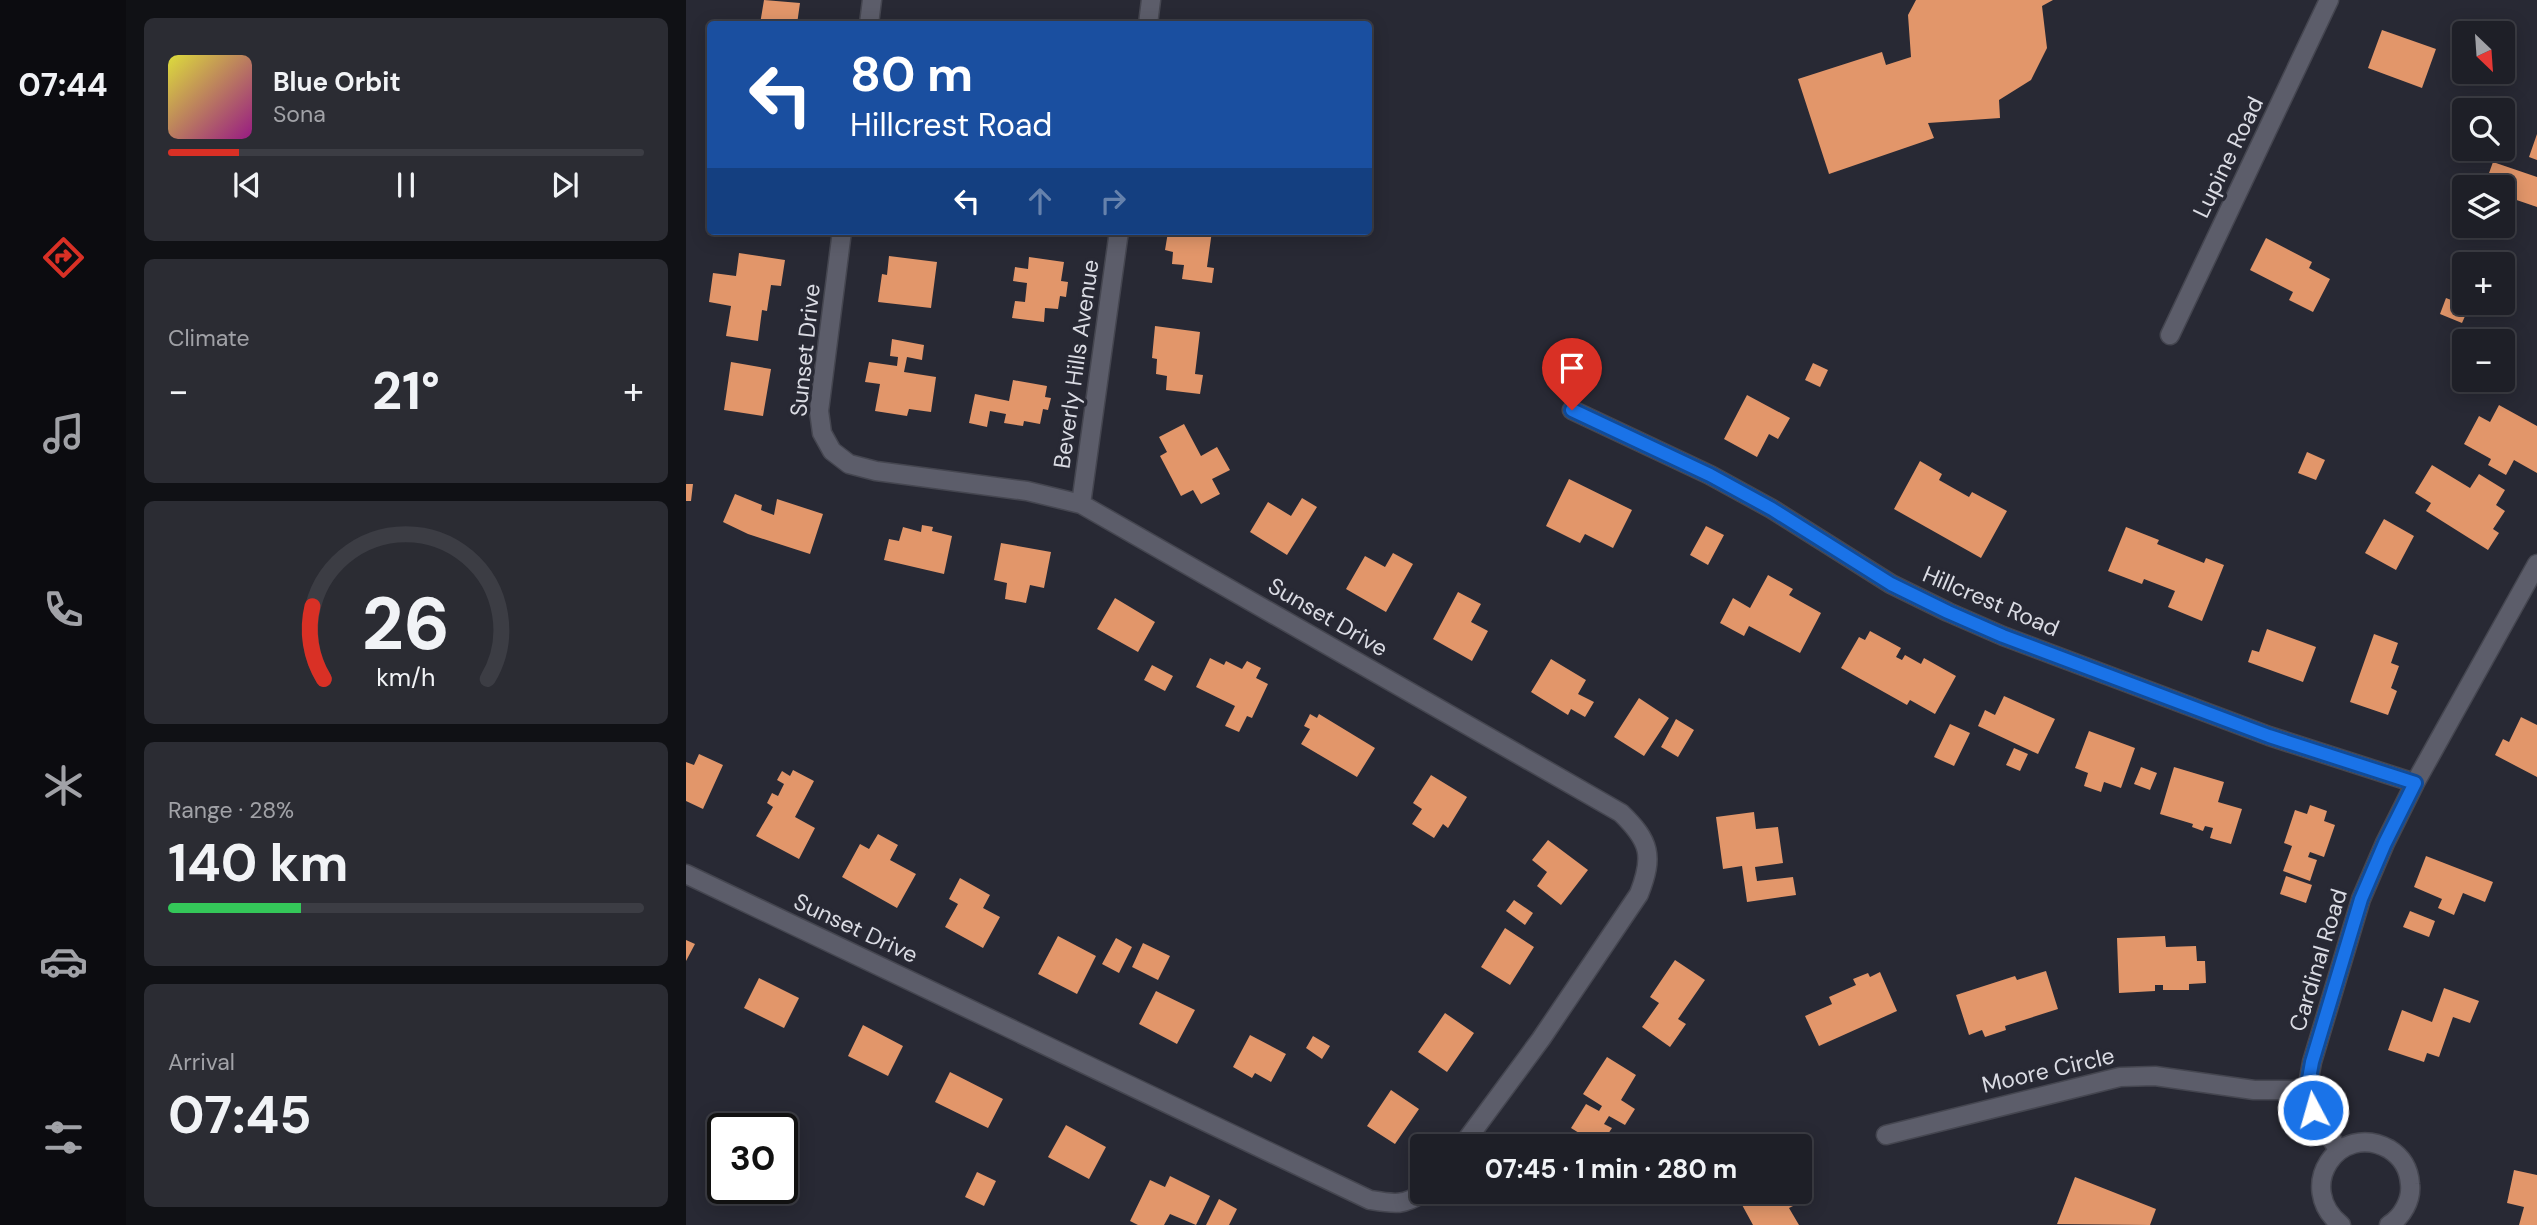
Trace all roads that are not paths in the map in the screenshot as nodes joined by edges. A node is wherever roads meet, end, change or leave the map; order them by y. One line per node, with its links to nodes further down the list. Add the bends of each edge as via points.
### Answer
1 (872, 0): 4 (street)
2 (1151, 0): 5 (street)
3 (2329, 0): 8 (street, Lupine Road)
4 (869, 21)
5 (1148, 21)
6 (841, 235): 10 (street, Sunset Drive, via 819,411 822,433 832,451 849,464 876,471 1027,491)
7 (1118, 235): 10 (street, Beverly Hills Avenue)
8 (2170, 335)
9 (1572, 410): 12 (street, Hillcrest Road, via 1710,475 1891,584 1948,612 2269,736)
10 (1081, 504): 15 (street, Sunset Drive, via 1621,813 1640,831 1649,852 1639,894)
11 (2537, 564): 12 (street, Cardinal Road)
12 (2415, 783): 14 (street, Cardinal Road, via 2361,899)
13 (686, 874): 18 (street, Sunset Drive, via 1370,1200)
14 (2307, 1090): 16 (street, Moore Circle, via 2254,1090 2155,1076 2120,1077); 17 (street, via 2313,1110)
15 (1471, 1134)
16 (1886, 1135)
17 (2339, 1151): 19 (street, via 2324,1169 2320,1193 2332,1218); 20 (street, via 2358,1143 2378,1143 2406,1165 2409,1198)
18 (1410, 1201)
19 (2342, 1225)
20 (2389, 1225)

